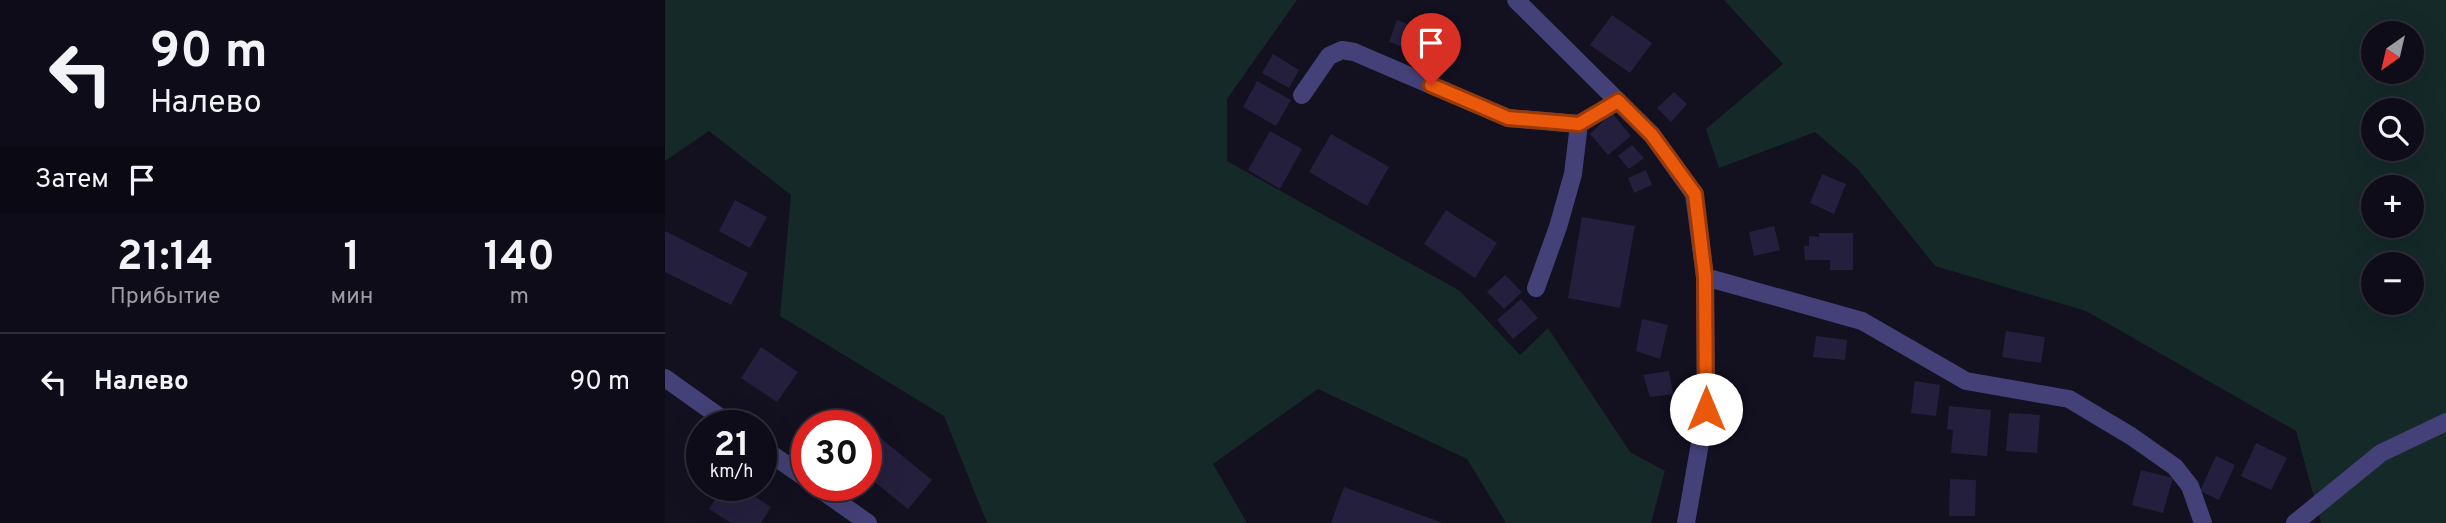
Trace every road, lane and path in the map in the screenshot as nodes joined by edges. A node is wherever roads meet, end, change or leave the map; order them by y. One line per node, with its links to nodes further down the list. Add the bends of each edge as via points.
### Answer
1 (1516, 0): 3 (street)
2 (1302, 95): 4 (street, via 1329,56 1342,50 1508,118)
3 (1618, 101): 4 (street); 5 (street, via 1652,135 1695,194)
4 (1579, 124): 6 (street, via 1573,174)
5 (1705, 277): 12 (street, via 1706,409); 13 (street, via 1862,321 1966,382 2069,399 2175,467 2190,486)
6 (1536, 288)
7 (665, 379): 8 (street)
8 (709, 410)
9 (2446, 422): 14 (street, via 2381,453)
10 (837, 501): 11 (street)
11 (868, 523)
12 (1686, 523)
13 (2203, 523)
14 (2295, 523)

